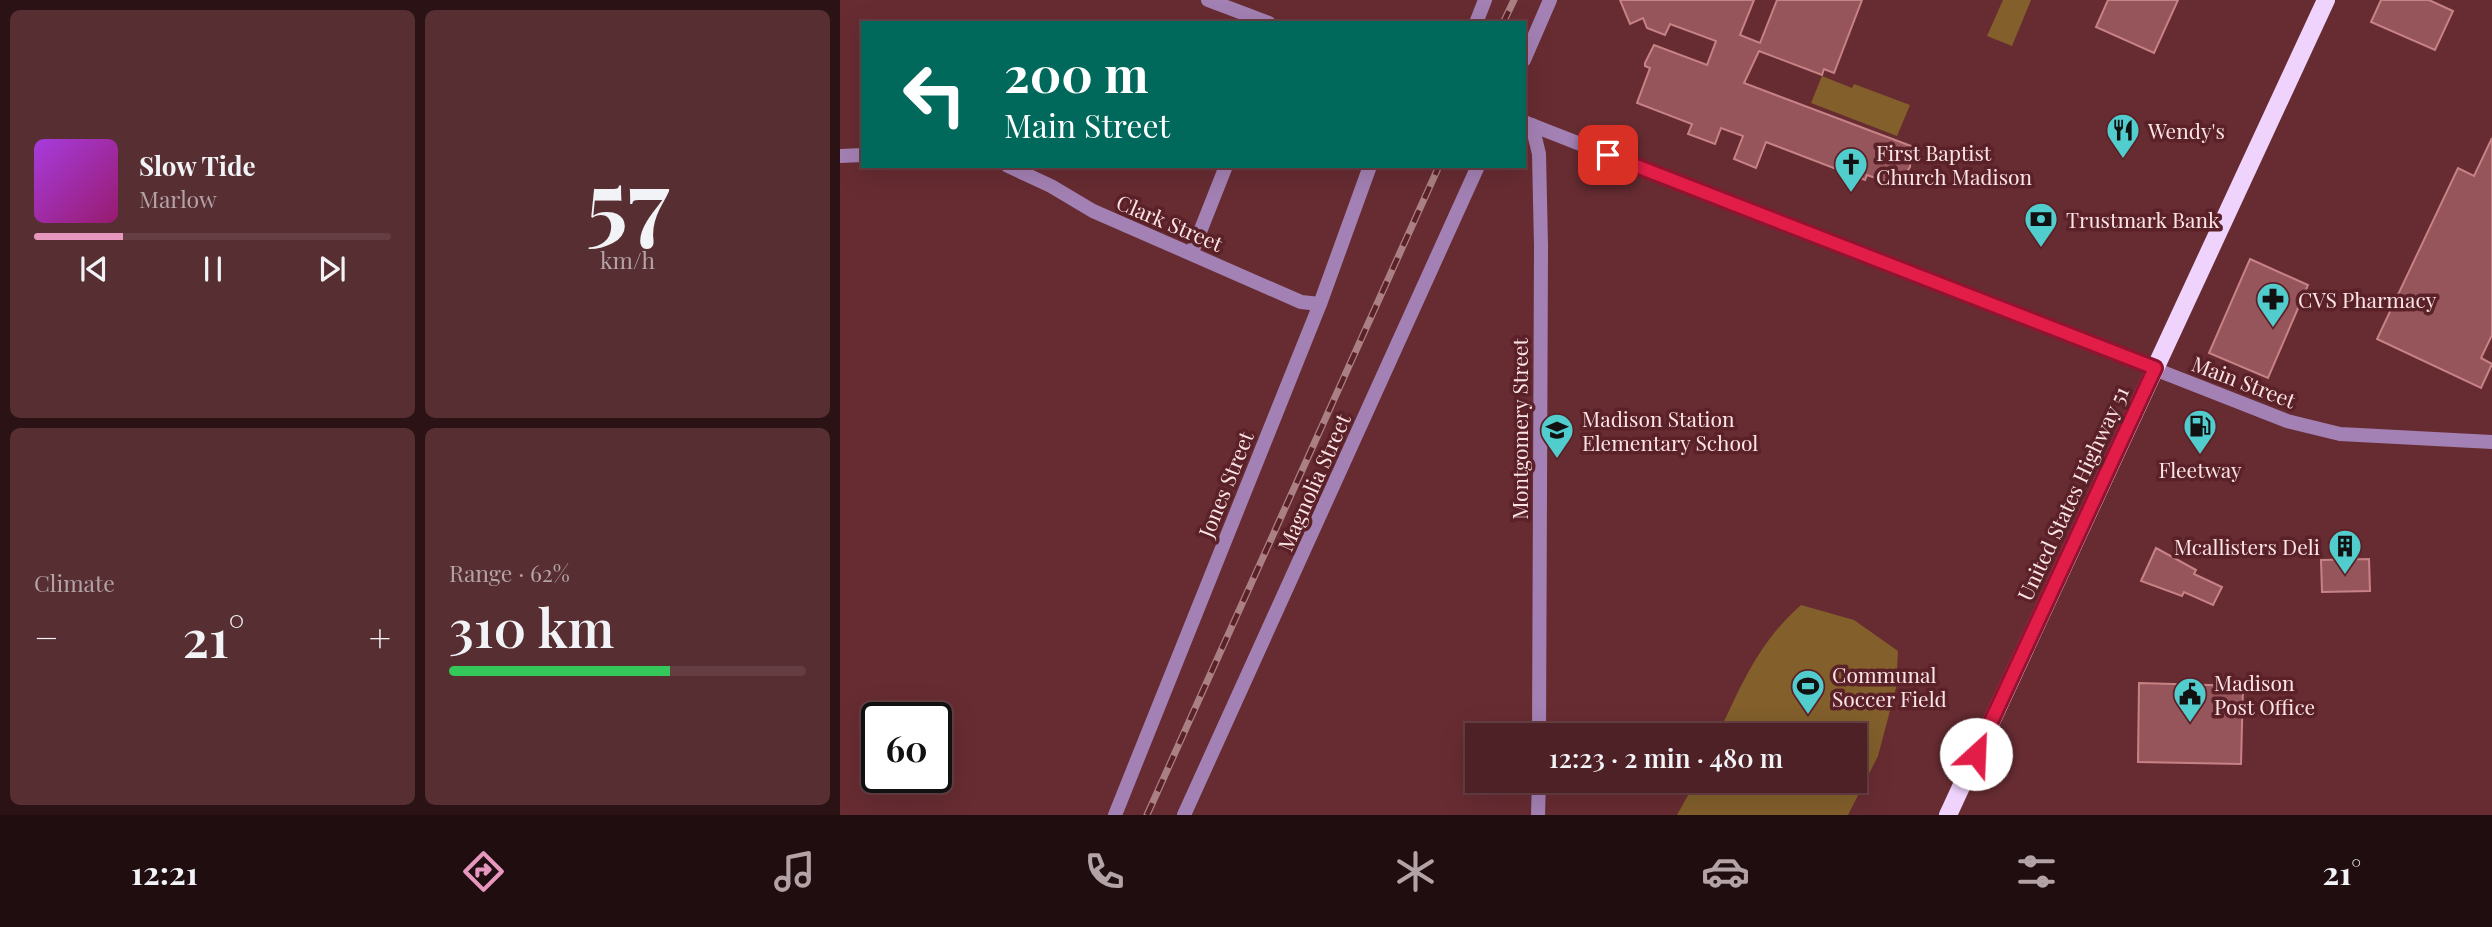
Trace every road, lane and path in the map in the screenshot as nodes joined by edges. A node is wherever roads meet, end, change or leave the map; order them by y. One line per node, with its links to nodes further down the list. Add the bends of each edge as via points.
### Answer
1 (1208, 0): 5 (street)
2 (1485, 0): 6 (street)
3 (1550, 0): 7 (street)
4 (2326, 0): 17 (main road, United States Highway 51)
5 (1264, 21)
6 (1477, 21)
7 (1526, 55)
8 (1528, 123): 17 (street, Main Street); 19 (street, Montgomery Street, via 1539,154 1541,246)
9 (861, 155): 10 (street)
10 (840, 156)
11 (1012, 168): 15 (street, Clark Street, via 1093,211)
12 (1225, 168): 15 (street)
13 (1369, 168): 16 (street, Jones Street)
14 (1477, 168): 22 (street, Magnolia Street)
15 (1192, 252): 16 (street, Clark Street, via 1290,298)
16 (1320, 304): 21 (street, Jones Street)
17 (2155, 368): 18 (street, Main Street, via 2287,421 2340,434); 24 (main road, United States Highway 51)
18 (2492, 442)
19 (1539, 723)
20 (1539, 793): 23 (street)
21 (1115, 815)
22 (1184, 815)
23 (1538, 815)
24 (1948, 815)

